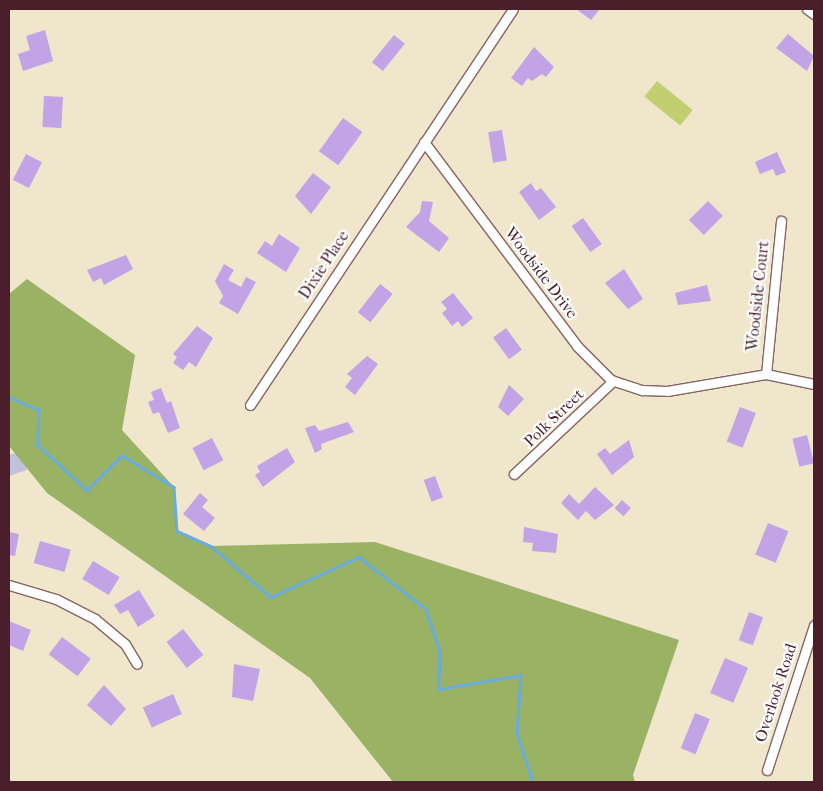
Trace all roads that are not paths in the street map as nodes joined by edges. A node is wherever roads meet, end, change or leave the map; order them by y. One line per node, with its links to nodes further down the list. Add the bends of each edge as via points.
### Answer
1 (513, 9): 4 (street)
2 (807, 9): 3 (street)
3 (814, 14)
4 (424, 142): 7 (street, Woodside Drive, via 577,346); 9 (street, Dixie Place)
5 (781, 221): 6 (street, Woodside Court)
6 (766, 374): 7 (street, via 667,391); 8 (street)
7 (613, 381): 10 (street, Polk Street)
8 (814, 384)
9 (250, 405)
10 (514, 474)
11 (9, 585): 13 (street, via 56,599 95,620 125,644)
12 (814, 625): 14 (street, Overlook Road)
13 (137, 664)
14 (766, 770)

